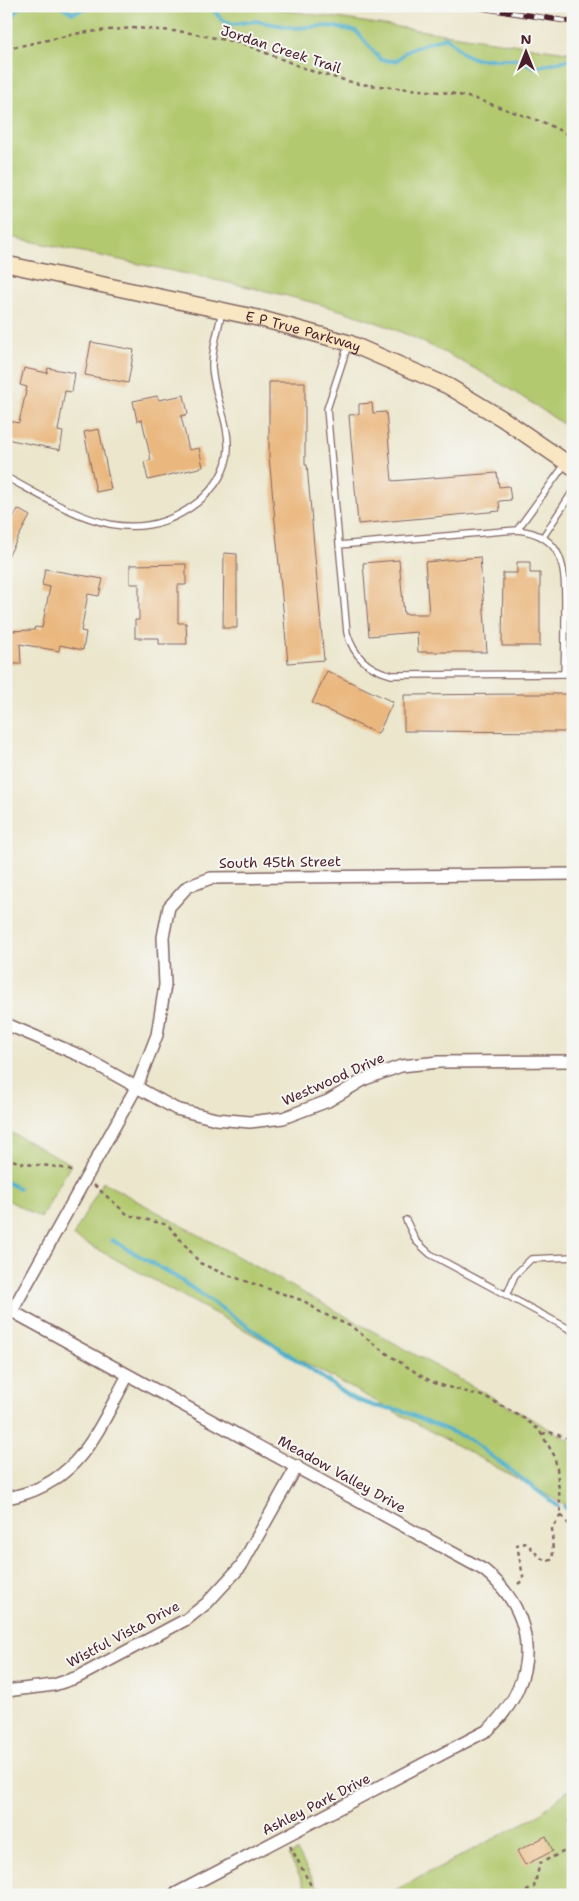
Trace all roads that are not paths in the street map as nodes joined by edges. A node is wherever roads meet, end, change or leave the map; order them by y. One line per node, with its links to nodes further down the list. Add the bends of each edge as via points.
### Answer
1 (6, 264): 2 (main road, E P True Parkway)
2 (222, 310): 3 (main road, E P True Parkway); 5 (lane, via 212,366 228,434 228,450 215,486 197,502 156,523 132,527 111,525 78,516)
3 (349, 343): 4 (main road, E P True Parkway, via 448,386); 9 (lane, via 327,410)
4 (569, 465): 7 (lane)
5 (6, 477)
6 (573, 491): 8 (lane)
7 (517, 530): 8 (lane); 9 (lane)
8 (543, 537): 10 (lane, via 556,550 565,573)
9 (339, 545): 10 (lane, via 347,633 351,646 367,665 378,672 392,675)
10 (564, 674): 11 (lane)
11 (573, 674)
12 (573, 874): 15 (street, South 45th Street, via 211,878 187,887 169,907 163,937 165,985 157,1035)
13 (6, 1024): 15 (street, Westwood Drive, via 81,1056)
14 (573, 1061): 15 (street, Westwood Drive, via 439,1062 401,1066 365,1078 328,1101 283,1118 250,1122 216,1119 176,1108)
15 (137, 1086): 19 (street, South 45th Street)
16 (406, 1220): 18 (lane, via 416,1241 430,1254)
17 (573, 1257): 18 (lane, via 531,1259 515,1275)
18 (507, 1294): 20 (lane)
19 (9, 1309): 21 (street, Meadow Valley Drive)
20 (573, 1331)
21 (128, 1375): 22 (street, Meadow Valley Drive); 23 (street, via 89,1446 73,1466 41,1488)
22 (297, 1466): 24 (street, Wistful Vista Drive, via 240,1566 207,1603 187,1619 78,1677 54,1685); 25 (street, Meadow Valley Drive, via 484,1570 510,1596 525,1632 525,1668 507,1710 488,1730)
23 (6, 1498)
24 (6, 1691)
25 (473, 1739): 26 (street, Ashley Park Drive)
26 (174, 1895)

